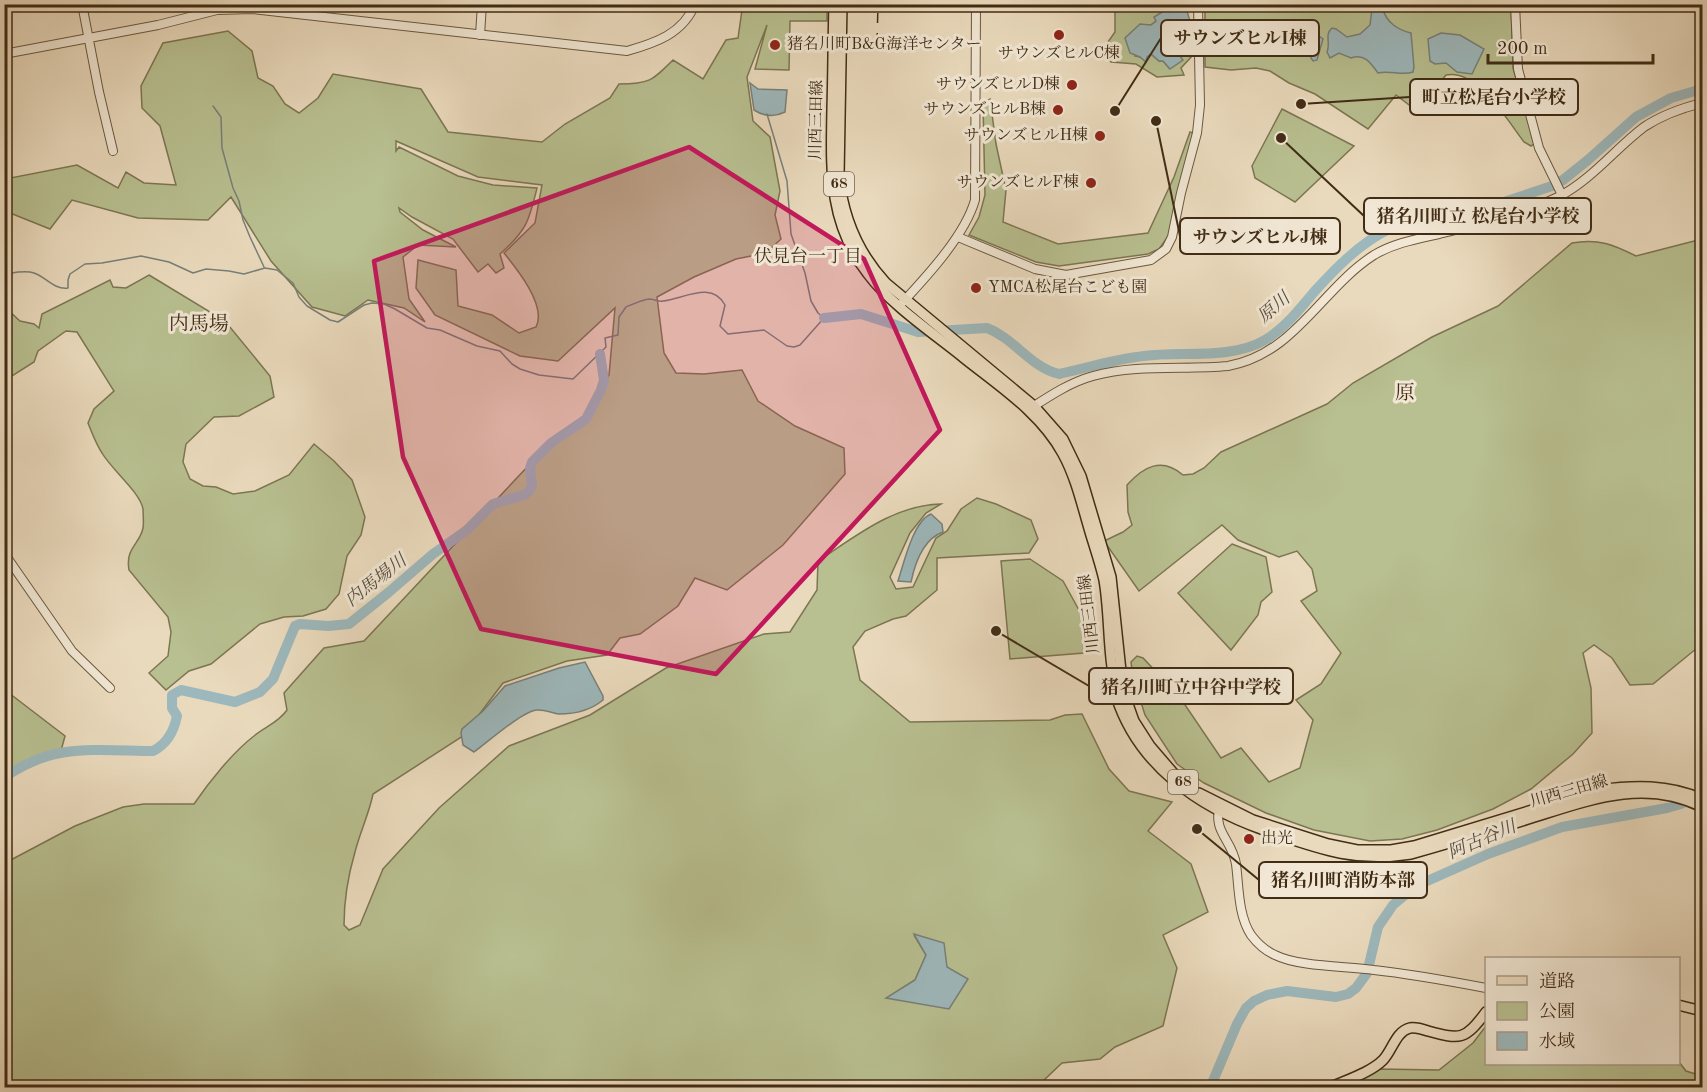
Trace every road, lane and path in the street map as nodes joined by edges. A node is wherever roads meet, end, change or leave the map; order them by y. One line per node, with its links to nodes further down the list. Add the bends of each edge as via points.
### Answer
1 (82, 4): 10 (street)
2 (482, 4): 9 (street)
3 (695, 4): 9 (street, via 691,15 675,31 655,43 627,51)
4 (834, 4): 16 (main road, 川西三田線 / 68, via 831,156 835,205 846,240 857,259 878,287)
5 (842, 4): 16 (main road, 川西三田線 / 68, via 841,196 848,223 867,260)
6 (976, 4): 15 (street, via 975,200)
7 (1198, 4): 15 (street, via 1197,133 1166,249 1151,260 1066,275 1035,269)
8 (1515, 4): 14 (street, via 1518,69 1539,148)
9 (480, 35): 10 (street, via 253,9 217,10)
10 (88, 38): 11 (street); 13 (street)
11 (4, 54)
12 (1702, 102): 14 (street, via 1646,126)
13 (113, 151)
14 (1562, 195): 17 (street, via 1508,217 1386,249 1348,276 1280,344 1251,360 1220,367 1108,372 1068,386)
15 (958, 237): 16 (street)
16 (903, 302): 17 (main road, 川西三田線 / 68, via 949,336); 17 (main road, 川西三田線 / 68, via 939,338)
17 (1031, 408): 21 (main road, 川西三田線 / 68, via 1063,453 1074,477 1104,580 1115,694 1133,734 1167,777 1188,793)
18 (4, 553): 19 (street, via 72,651)
19 (111, 688)
20 (1701, 804): 21 (main road, 川西三田線 / 68, via 1644,793 1608,795 1388,858 1320,849 1252,826); 21 (main road, 川西三田線 / 68, via 1685,792 1654,786 1598,789 1391,850 1357,850 1328,844)
21 (1220, 807): 22 (street, via 1217,824 1232,847 1243,913 1252,936 1275,956)
22 (1485, 988)
23 (1680, 1006): 24 (main road)
24 (1702, 1011)
25 (1485, 1013): 26 (main road, via 1470,1033 1459,1038 1407,1029 1378,1064)
26 (1329, 1088)

